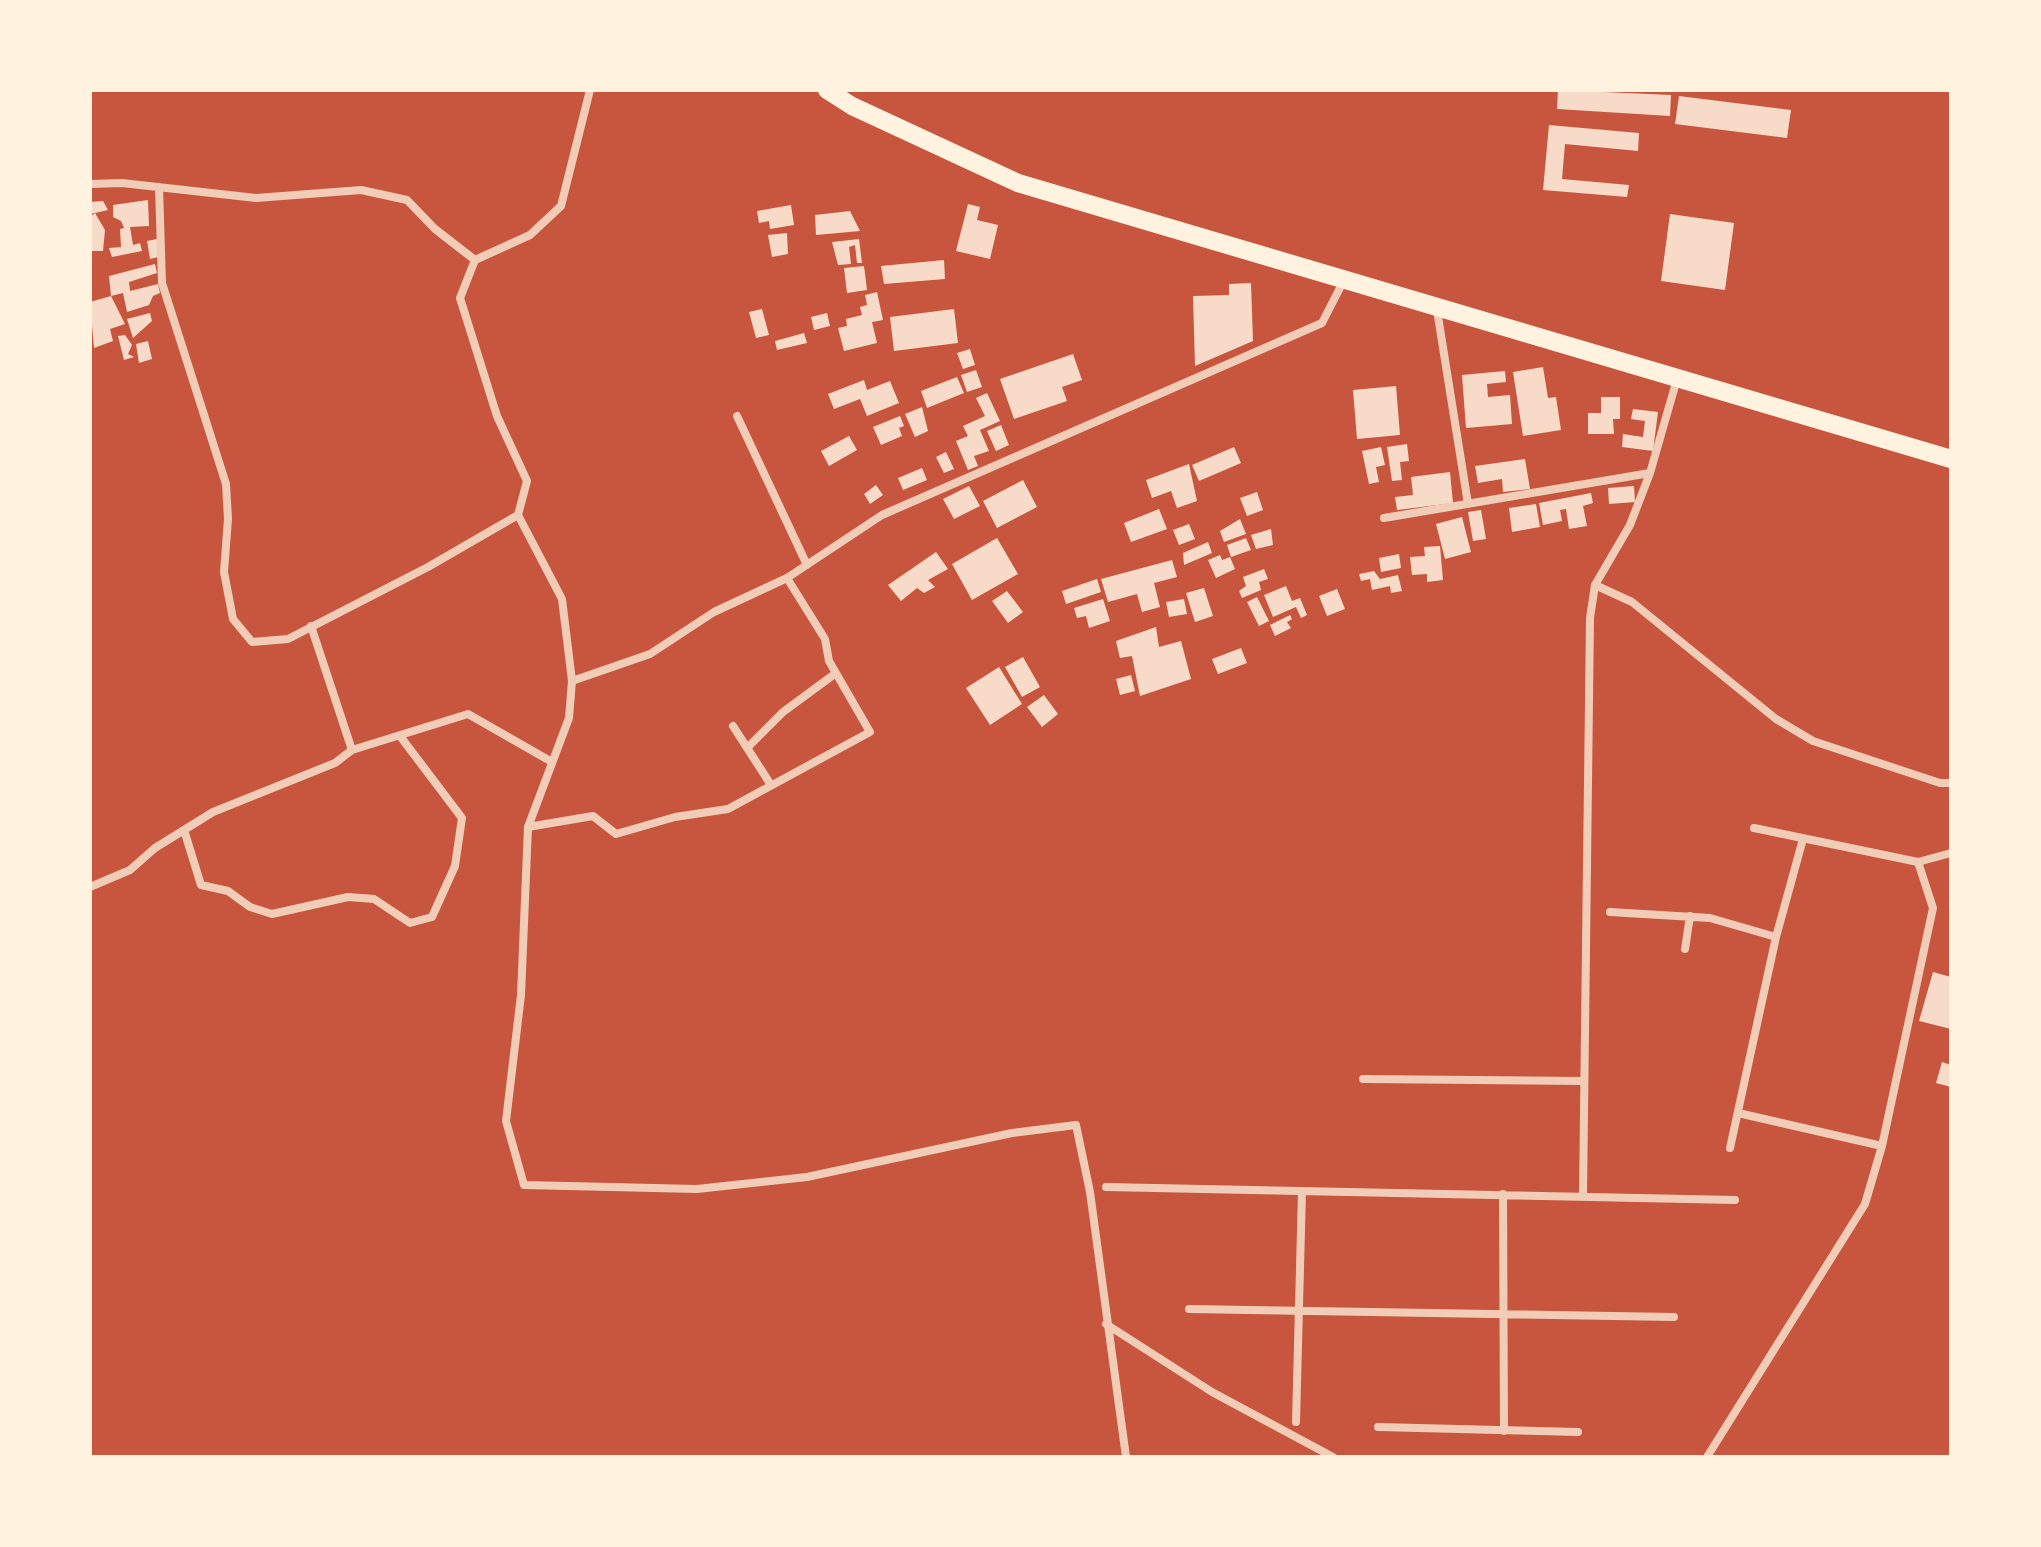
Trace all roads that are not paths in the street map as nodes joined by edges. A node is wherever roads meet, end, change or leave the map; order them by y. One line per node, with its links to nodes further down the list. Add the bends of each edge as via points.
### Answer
1 (590, 90): 5 (street, via 561,206 530,235)
2 (827, 90): 6 (main road, via 1018,183)
3 (90, 184): 4 (street)
4 (159, 187): 5 (street, via 256,198 361,190 407,200); 18 (street, via 162,283 226,484 224,572 233,619 252,642 288,639)
5 (475, 260): 13 (street, via 460,298 497,416 527,481)
6 (1343, 282): 7 (main road); 15 (street, via 1322,323 882,515)
7 (1437, 310): 8 (main road); 12 (street)
8 (1677, 379): 10 (main road); 11 (street)
9 (737, 416): 15 (street)
10 (1951, 459)
11 (1650, 473): 12 (street); 17 (street, via 1630,525)
12 (1468, 504): 14 (street)
13 (518, 515): 18 (street); 20 (street, via 562,599)
14 (1384, 518)
15 (807, 565): 16 (street)
16 (787, 578): 19 (street, via 825,639); 20 (street, via 714,612 650,654)
17 (1595, 585): 26 (street, via 1632,602 1776,719 1813,741); 40 (street, via 1590,618)
18 (311, 626): 24 (street)
19 (836, 673): 23 (street, via 783,712); 27 (street, via 870,732)
20 (572, 681): 25 (street, via 569,718)
21 (733, 726): 23 (street)
22 (400, 736): 24 (street); 25 (street, via 468,714); 30 (street, via 462,818 455,866 432,917 410,923 374,899 348,897 272,914 250,907 228,891 201,885)
23 (749, 746): 27 (street)
24 (352, 750): 30 (street, via 335,763 213,812)
25 (552, 762): 28 (street)
26 (1951, 783)
27 (771, 785): 28 (street, via 728,809 616,834 593,816)
28 (528, 827): 53 (street, via 521,995 506,1121 524,1185 697,1189 807,1177 1012,1133 1076,1125)
29 (1754, 828): 31 (street)
30 (184, 830): 34 (street, via 130,870)
31 (1803, 839): 33 (street); 37 (street)
32 (1951, 853): 33 (street)
33 (1918, 862): 42 (street, via 1933,908)
34 (90, 887)
35 (1610, 912): 36 (street)
36 (1690, 916): 37 (street); 38 (street)
37 (1776, 937): 41 (street)
38 (1685, 949)
39 (1363, 1079): 40 (street)
40 (1584, 1081): 47 (street)
41 (1738, 1113): 42 (street); 43 (street)
42 (1882, 1146): 60 (street, via 1859,1217)
43 (1730, 1148)
44 (1106, 1187): 45 (street)
45 (1302, 1191): 46 (street); 50 (street)
46 (1503, 1194): 47 (street); 51 (street)
47 (1583, 1196): 48 (street)
48 (1735, 1200)
49 (1189, 1309): 50 (street)
50 (1299, 1310): 51 (street); 54 (street)
51 (1504, 1314): 52 (street); 56 (street)
52 (1674, 1317)
53 (1106, 1324): 58 (street); 59 (street, via 1212,1392)
54 (1296, 1422)
55 (1378, 1427): 56 (street)
56 (1504, 1431): 57 (street)
57 (1578, 1432)
58 (1126, 1457)
59 (1333, 1457)
60 (1707, 1457)

